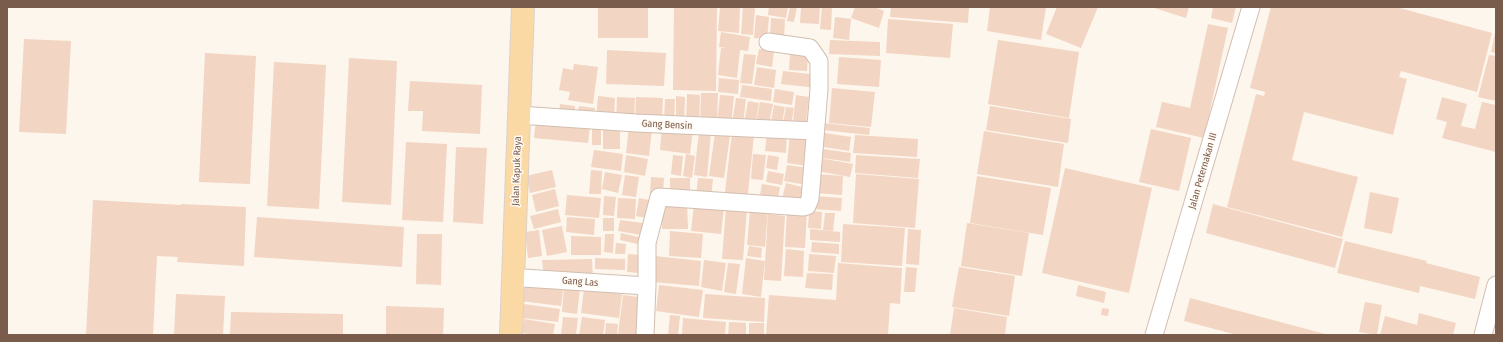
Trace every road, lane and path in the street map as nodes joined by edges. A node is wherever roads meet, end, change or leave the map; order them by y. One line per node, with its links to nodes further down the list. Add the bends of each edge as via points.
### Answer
1 (523, 7): 4 (main road, Jalan Kapuk Raya)
2 (1251, 7): 11 (street, Jalan Peternakan III)
3 (768, 42): 5 (street, via 810,48 819,61)
4 (519, 115): 5 (street, Gang Bensin); 6 (main road, Jalan Kapuk Raya)
5 (815, 132): 8 (street, via 810,199 807,206 659,197 647,243)
6 (514, 276): 8 (street, Gang Las); 9 (main road, Jalan Kapuk Raya)
7 (1496, 285): 12 (street)
8 (648, 286): 10 (street)
9 (511, 335)
10 (646, 335)
11 (1154, 335)
12 (1483, 335)

